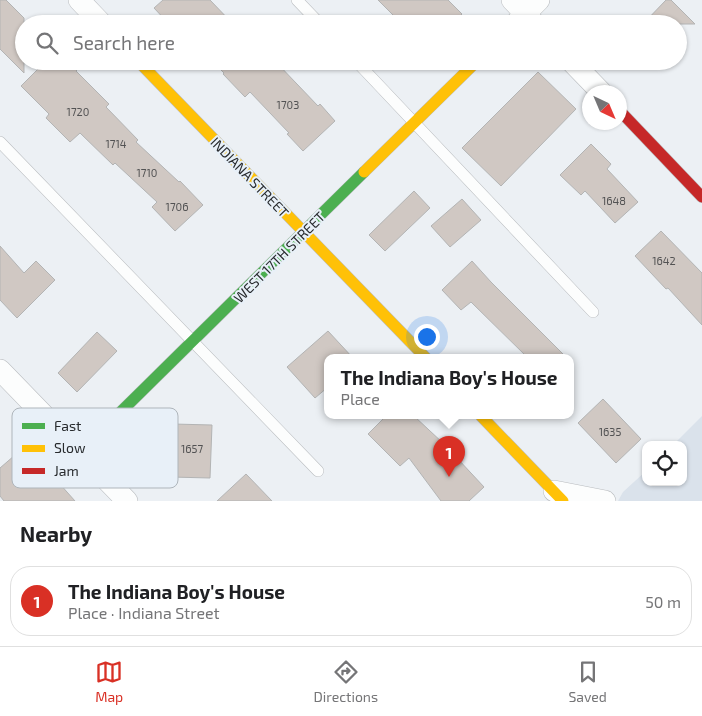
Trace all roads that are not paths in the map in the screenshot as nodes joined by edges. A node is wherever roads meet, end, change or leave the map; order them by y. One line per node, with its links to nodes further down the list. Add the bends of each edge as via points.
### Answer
1 (79, 0): 3 (street)
2 (296, 0): 4 (lane)
3 (93, 15)
4 (311, 15)
5 (147, 70): 14 (street, INDIANA STREET)
6 (365, 70): 11 (lane)
7 (468, 70): 11 (street, WEST 17TH STREET)
8 (580, 70): 9 (street)
9 (594, 85)
10 (627, 118): 13 (street)
11 (415, 123): 14 (street, WEST 17TH STREET); 15 (lane)
12 (0, 142): 16 (lane)
13 (702, 197)
14 (304, 232): 16 (street, WEST 17TH STREET); 17 (street, INDIANA STREET)
15 (593, 312)
16 (193, 341): 20 (street, WEST 17TH STREET); 22 (lane)
17 (422, 354)
18 (0, 370): 19 (street)
19 (37, 408)
20 (125, 408)
21 (484, 419): 24 (street)
22 (318, 471)
23 (115, 488): 25 (street)
24 (559, 496): 26 (street)
25 (127, 501)
26 (606, 501)

